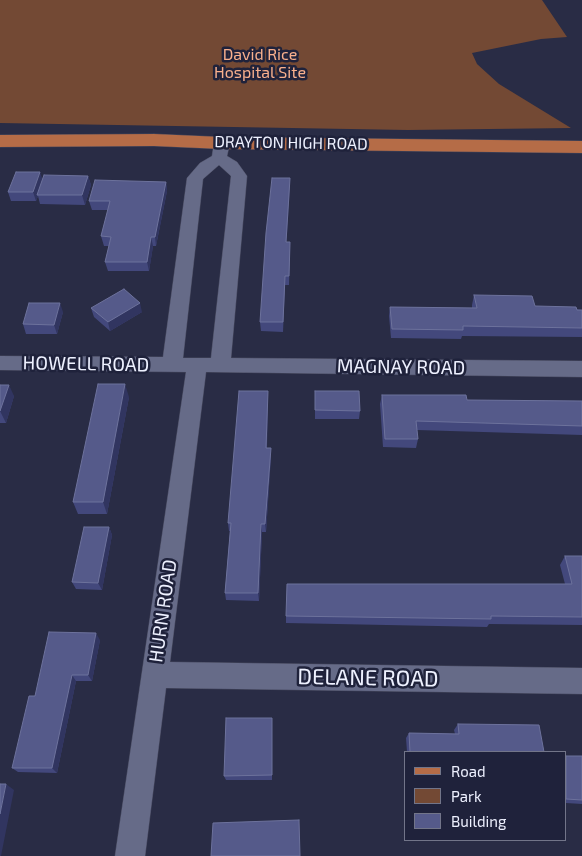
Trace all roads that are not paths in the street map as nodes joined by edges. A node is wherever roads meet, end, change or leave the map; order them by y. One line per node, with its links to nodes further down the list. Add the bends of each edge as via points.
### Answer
1 (0, 141): 3 (main road, DRAYTON HIGH ROAD, via 154,140)
2 (582, 147): 3 (main road, DRAYTON HIGH ROAD)
3 (221, 150): 5 (street, via 195,178); 6 (street, HURN ROAD, via 239,176)
4 (0, 363): 5 (street, HOWELL ROAD)
5 (172, 365): 6 (street)
6 (208, 365): 7 (street, MAGNAY ROAD); 8 (street, HURN ROAD)
7 (582, 369)
8 (154, 675): 9 (street, DELANE ROAD); 10 (street, HURN ROAD)
9 (582, 680)
10 (130, 856)

